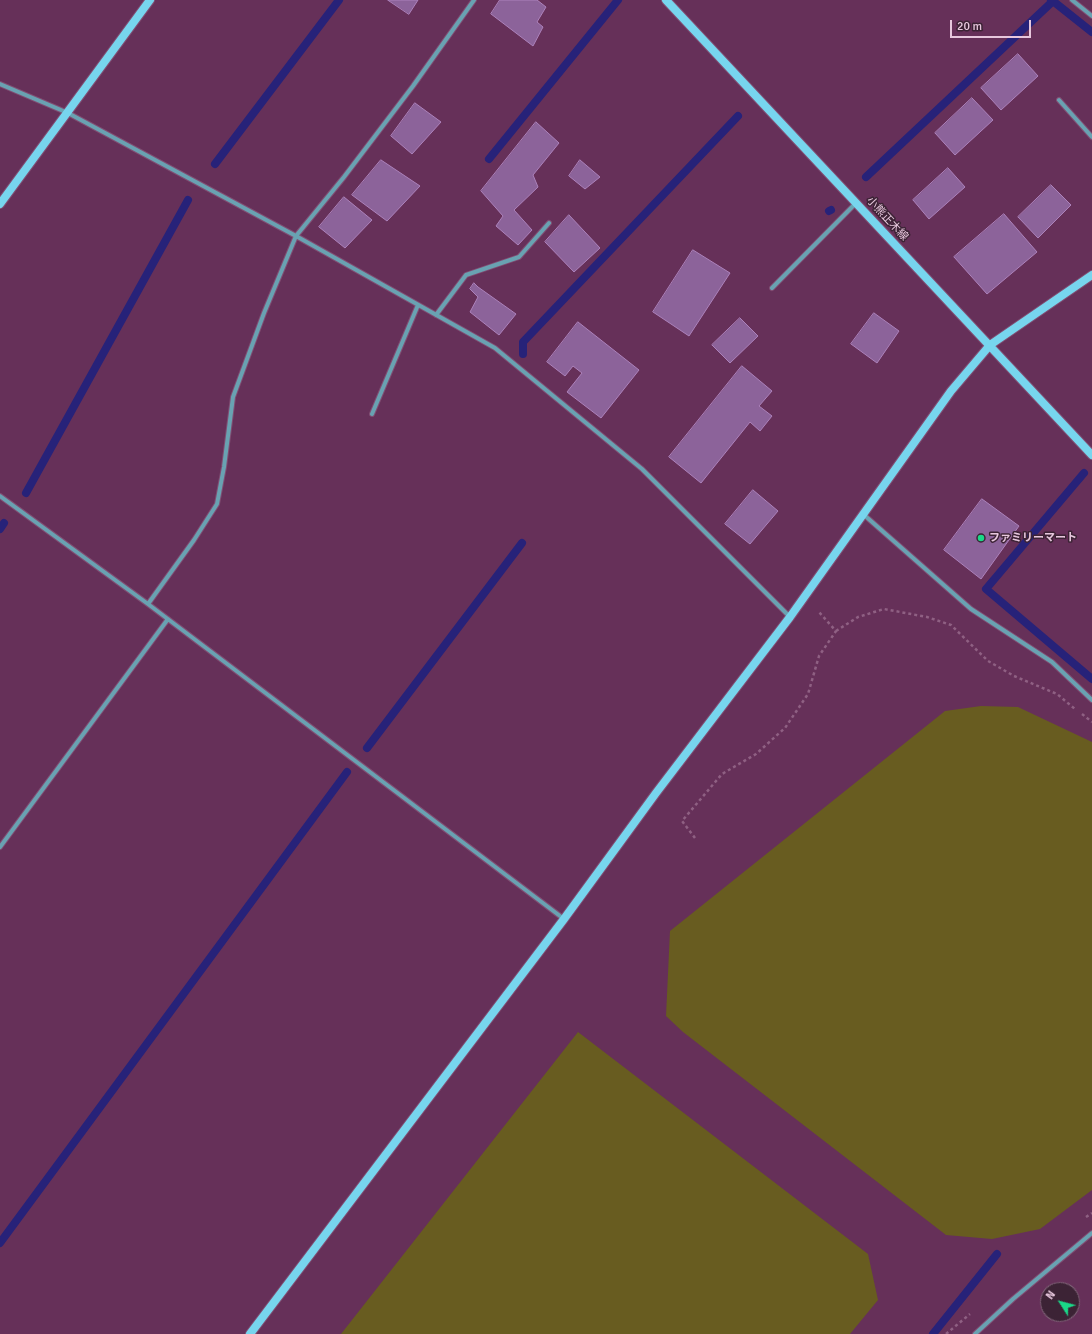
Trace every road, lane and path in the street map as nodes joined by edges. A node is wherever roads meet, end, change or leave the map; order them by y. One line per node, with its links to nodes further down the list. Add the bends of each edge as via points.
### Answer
1 (150, 0): 8 (street)
2 (474, 0): 13 (street, via 413,86)
3 (666, 0): 10 (street, 小熊正木線)
4 (1072, 0): 5 (street)
5 (1092, 16)
6 (0, 84): 8 (street)
7 (1059, 100): 9 (street)
8 (68, 113): 11 (street); 13 (street)
9 (1092, 137)
10 (856, 203): 15 (street); 18 (street, 小熊正木線)
11 (0, 204)
12 (549, 223): 17 (street, via 519,257 466,275)
13 (296, 236): 16 (street); 23 (street, via 233,398 217,504)
14 (1092, 275): 18 (street)
15 (772, 288)
16 (418, 305): 17 (street); 19 (street)
17 (436, 315): 25 (street, via 495,348 642,468)
18 (990, 345): 20 (street, 小熊正木線); 22 (street, via 950,391)
19 (372, 414)
20 (1092, 455)
21 (0, 496): 23 (street)
22 (863, 514): 25 (street); 28 (street, via 971,609 1052,662)
23 (148, 604): 26 (street)
24 (818, 611): 27 (path)
25 (790, 617): 32 (street)
26 (168, 620): 31 (street); 32 (street)
27 (836, 630): 29 (path, via 858,617 884,609 927,617 951,625 988,661 1014,676 1057,694); 30 (path, via 819,656 808,694 785,728 756,754 722,774 682,821)
28 (1092, 700)
29 (1092, 722)
30 (695, 838)
31 (0, 847)
32 (564, 919): 34 (street)
33 (1092, 1233): 35 (street)
34 (250, 1334)
35 (974, 1334)

